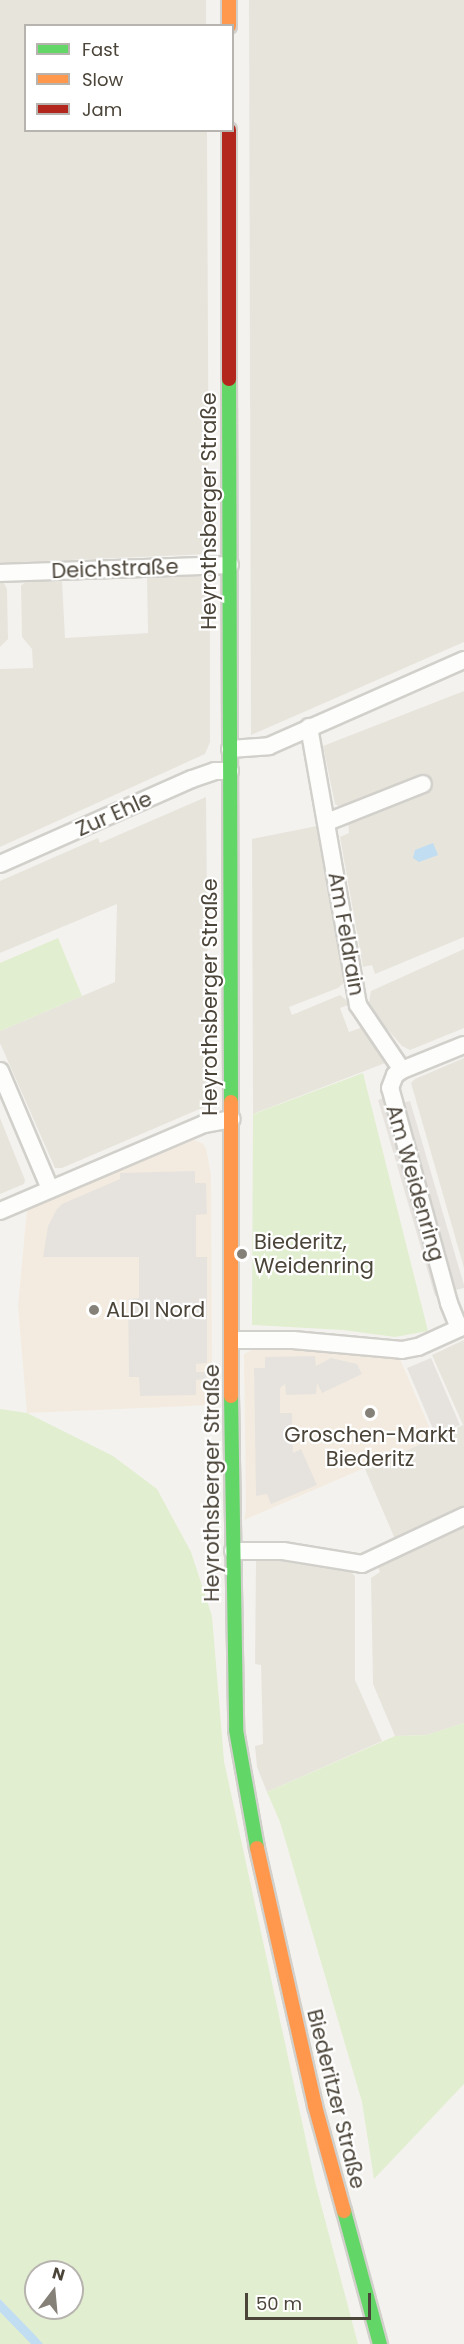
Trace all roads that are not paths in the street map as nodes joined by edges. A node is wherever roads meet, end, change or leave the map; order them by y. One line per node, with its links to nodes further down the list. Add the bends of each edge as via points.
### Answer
1 (229, 0): 2 (street)
2 (229, 24)
3 (229, 132): 4 (street, Heyrothsberger Straße)
4 (230, 565): 5 (street, Deichstraße); 8 (street, Heyrothsberger Straße)
5 (0, 573)
6 (464, 660): 7 (street)
7 (309, 727): 8 (street, via 269,746); 11 (street, Am Feldrain)
8 (230, 749): 9 (street, Heyrothsberger Straße)
9 (230, 771): 12 (street, Zur Ehle, via 215,771 192,779); 16 (street, Heyrothsberger Straße)
10 (423, 784): 11 (street)
11 (327, 822): 14 (street, Am Feldrain, via 358,1005)
12 (0, 864)
13 (464, 1045): 14 (street)
14 (402, 1070): 19 (street, Am Weidenring, via 392,1081 391,1098 449,1304)
15 (0, 1071): 17 (street)
16 (232, 1119): 17 (street, via 214,1120); 20 (street, Heyrothsberger Straße)
17 (50, 1189): 18 (street)
18 (0, 1211)
19 (462, 1327): 20 (street, Am Weidenring, via 402,1350 293,1340)
20 (232, 1340): 22 (street, Heyrothsberger Straße)
21 (464, 1516): 22 (street, via 362,1564 283,1551)
22 (233, 1551): 23 (street, Heyrothsberger Straße, via 237,1741)
23 (260, 1861): 24 (street, Biederitzer Straße, via 324,2145)
24 (380, 2344)

